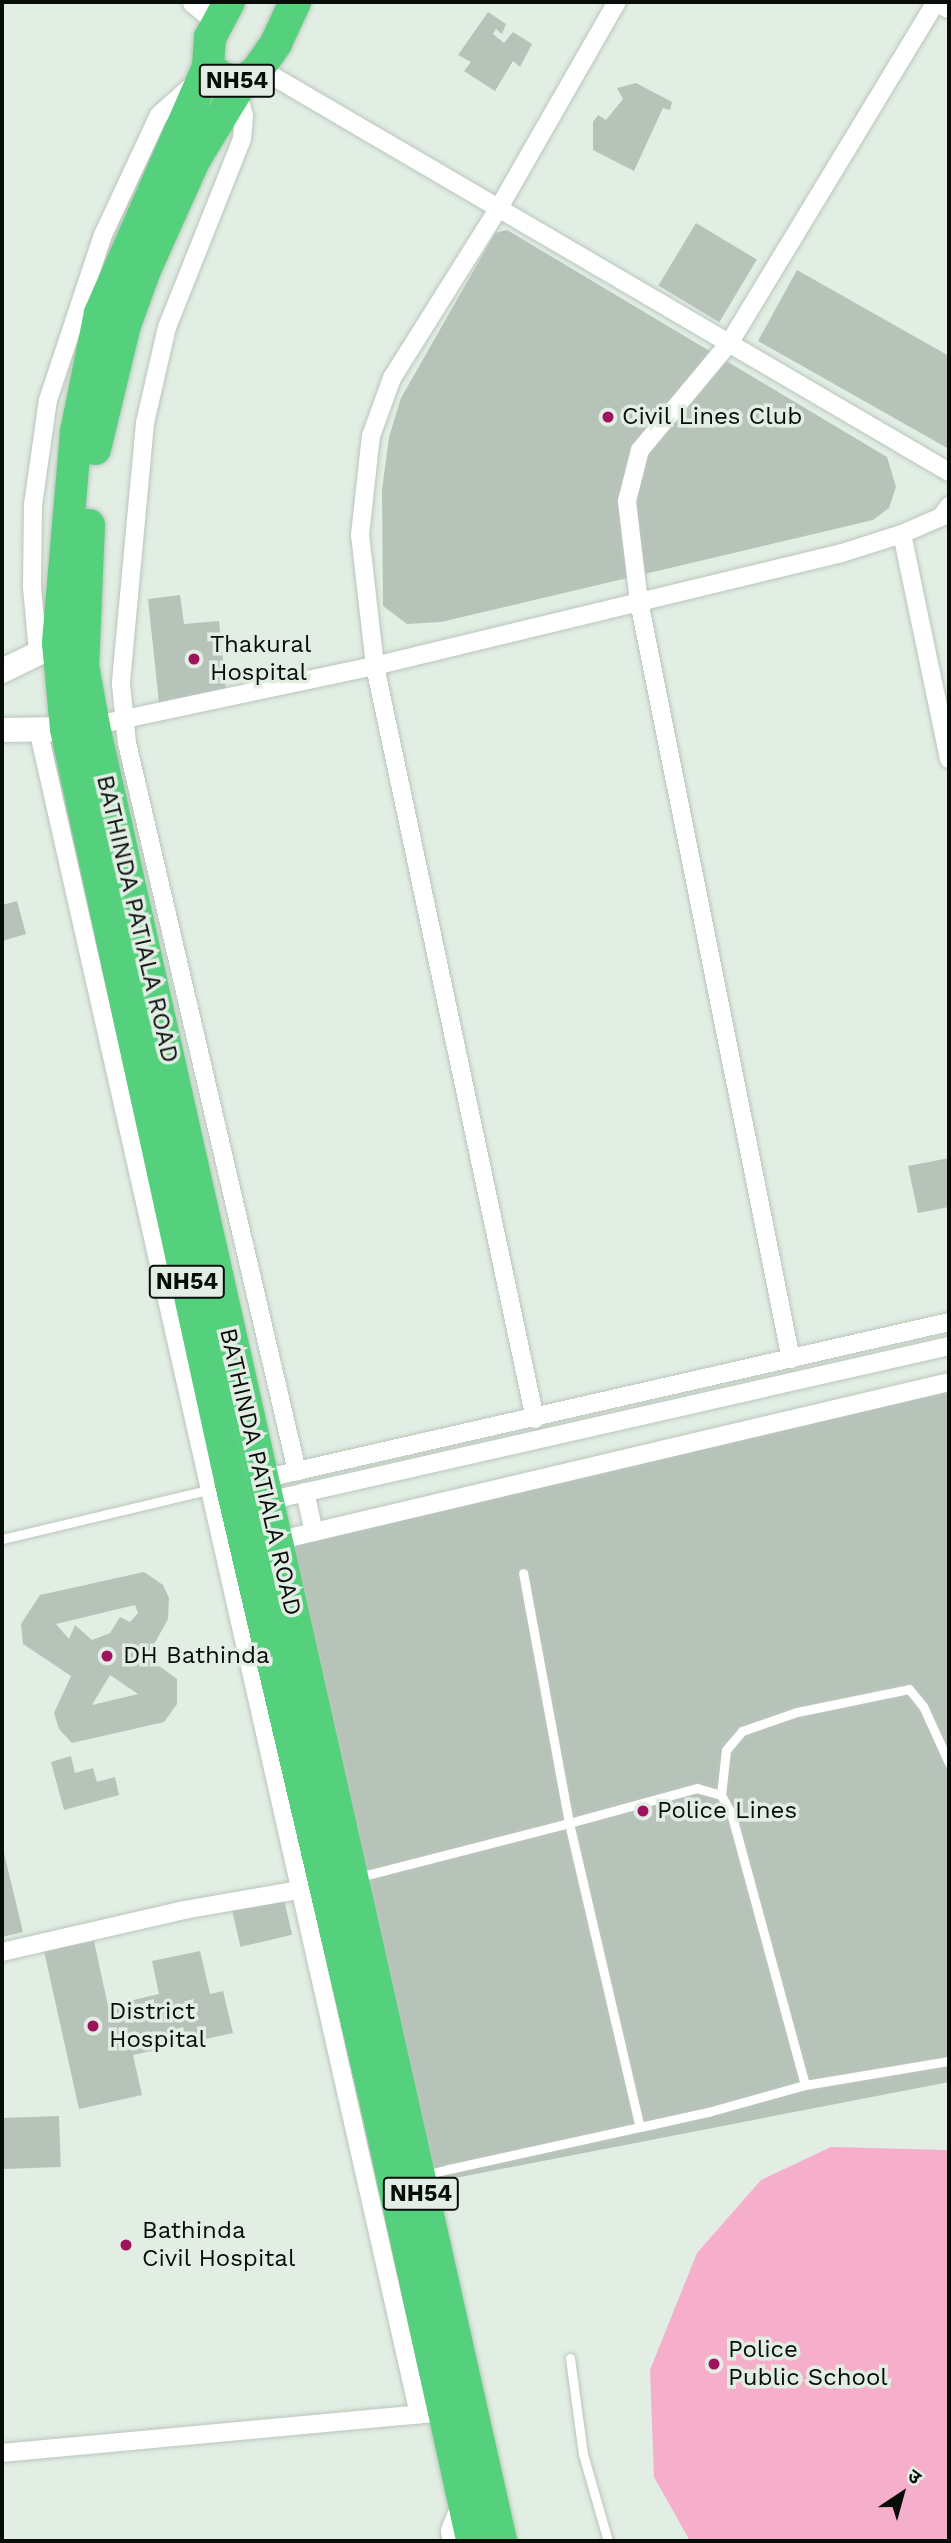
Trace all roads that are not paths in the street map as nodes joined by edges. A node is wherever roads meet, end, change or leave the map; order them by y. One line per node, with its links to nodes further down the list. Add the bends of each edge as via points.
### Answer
1 (295, 2): 8 (highway, NH54)
2 (306, 2): 8 (street)
3 (617, 2): 11 (street)
4 (936, 2): 12 (street)
5 (942, 2): 6 (street)
6 (949, 6)
7 (214, 8): 9 (highway, NH54)
8 (283, 32): 10 (highway, NH54)
9 (206, 73): 10 (highway, NH54); 17 (highway, NH54, via 100,313 76,432)
10 (246, 80): 11 (street); 17 (highway, NH54, via 195,159 125,325 96,435); 20 (street, via 242,139 167,327 145,423 122,631)
11 (500, 206): 12 (street); 18 (street, via 393,378 371,436 360,535)
12 (730, 342): 13 (street); 16 (street, via 640,450 627,501)
13 (949, 472)
14 (947, 514): 15 (street)
15 (902, 534): 16 (street); 22 (street)
16 (639, 602): 18 (street); 25 (street)
17 (60, 642): 19 (street); 20 (highway, NH54)
18 (374, 666): 20 (street); 27 (street)
19 (2, 671)
20 (81, 726): 21 (street); 28 (street); 29 (highway, NH54); 30 (highway, BATHINDA PATIALA ROAD / NH54)
21 (2, 730)
22 (949, 759)
23 (949, 1322): 25 (street)
24 (949, 1346): 31 (street)
25 (791, 1359): 27 (street)
26 (949, 1382): 32 (street)
27 (535, 1419): 28 (street)
28 (298, 1471): 30 (street)
29 (220, 1487): 33 (lane); 39 (highway, NH54)
30 (264, 1490): 31 (street); 34 (highway, BATHINDA PATIALA ROAD / NH54)
31 (306, 1492): 32 (street)
32 (314, 1532): 34 (street)
33 (2, 1539)
34 (276, 1541): 39 (highway, BATHINDA PATIALA ROAD / NH54)
35 (523, 1573): 38 (lane)
36 (949, 1763): 37 (lane, via 923,1706 909,1689 797,1712 743,1731 726,1750)
37 (721, 1795): 38 (lane, via 697,1788); 42 (lane, via 731,1813 778,1975)
38 (569, 1823): 39 (lane); 43 (lane)
39 (325, 1885): 40 (street, via 184,1910); 44 (highway, BATHINDA PATIALA ROAD / NH54); 45 (highway, NH54); 47 (street)
40 (2, 1952)
41 (949, 2061): 42 (lane)
42 (805, 2085): 43 (lane)
43 (640, 2127): 44 (lane)
44 (417, 2176): 45 (highway, BATHINDA PATIALA ROAD / NH54)
45 (440, 2332): 47 (highway, NH54); 50 (highway, BATHINDA PATIALA ROAD / NH54)
46 (570, 2358): 55 (lane, via 583,2454)
47 (432, 2413): 48 (street); 49 (highway, NH54)
48 (2, 2453)
49 (463, 2506): 51 (street, via 453,2531); 52 (highway, NH54)
50 (494, 2509): 53 (highway, NH54); 54 (street)
51 (455, 2541)
52 (472, 2541)
53 (501, 2541)
54 (516, 2541)
55 (608, 2541)

